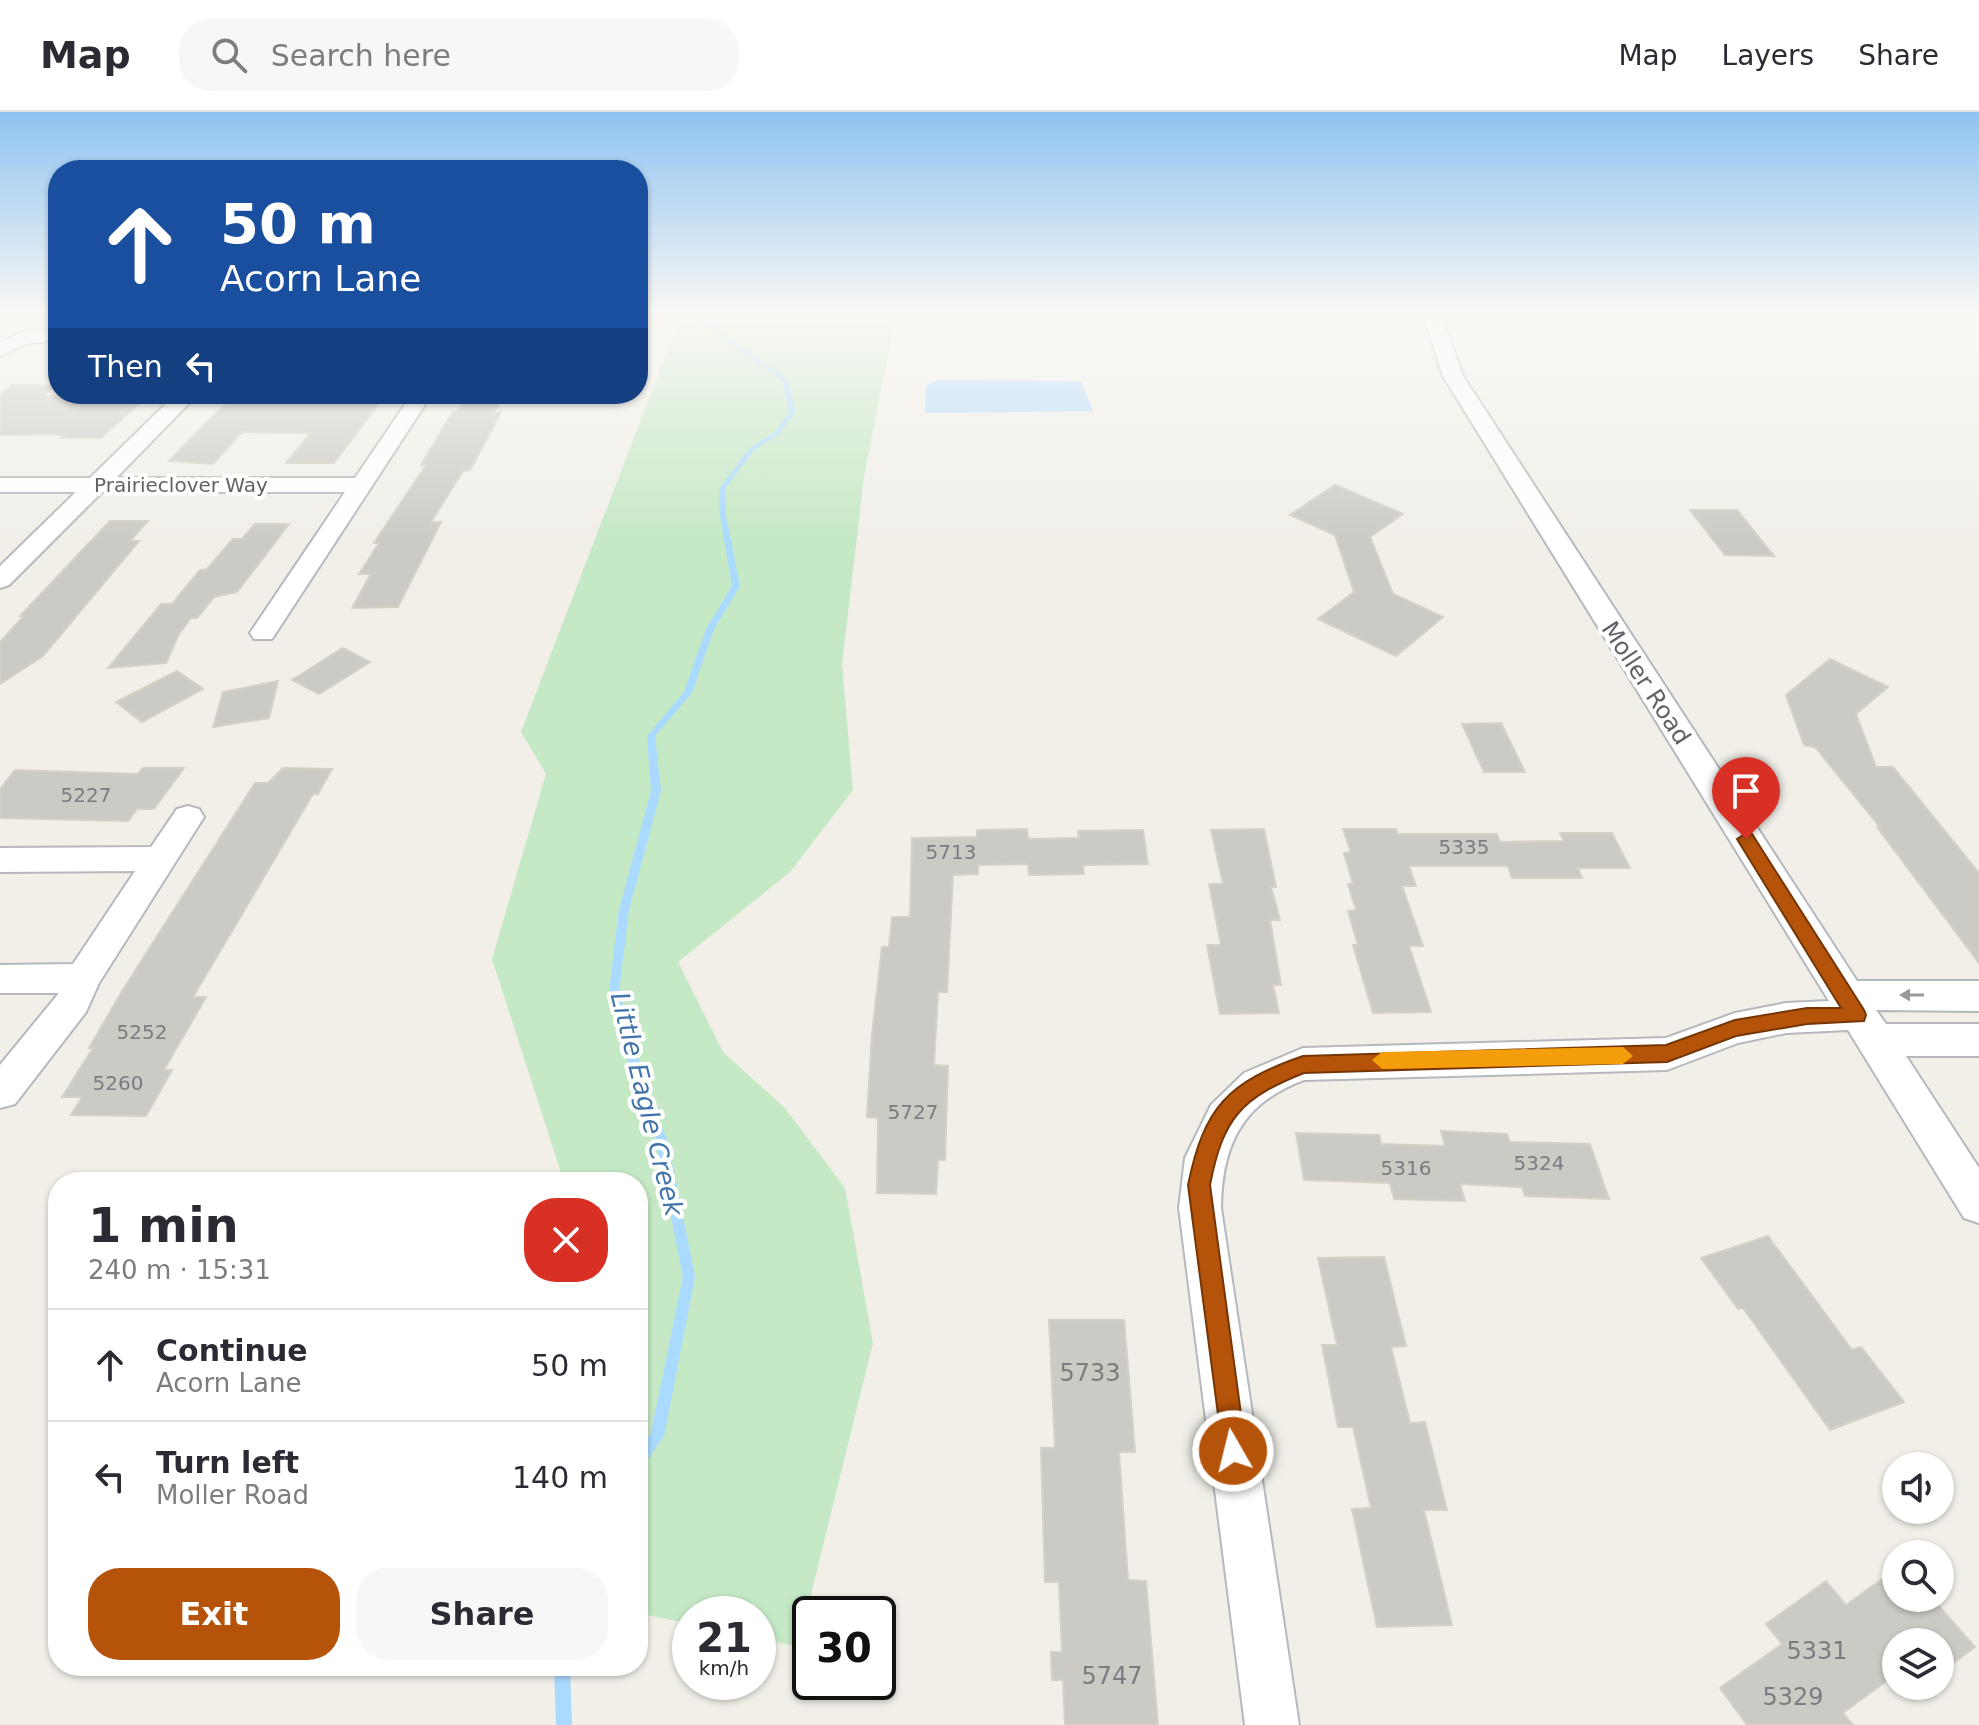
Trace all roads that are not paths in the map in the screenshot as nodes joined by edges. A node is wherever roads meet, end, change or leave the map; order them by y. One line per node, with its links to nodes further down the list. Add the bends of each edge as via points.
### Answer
1 (1462, 390): 15 (street, Moller Road)
2 (178, 404): 6 (street)
3 (415, 404): 5 (street)
4 (0, 485): 6 (street, Prairieclover Way)
5 (362, 485): 6 (street, Prairieclover Way); 8 (street)
6 (95, 486): 7 (street)
7 (0, 580)
8 (263, 633)
9 (188, 817): 10 (street)
10 (161, 859): 11 (street); 12 (street)
11 (0, 860)
12 (83, 978): 13 (street); 17 (street, via 73,1002)
13 (0, 979)
14 (1979, 996): 15 (street, one-way to 15)
15 (1858, 1017): 16 (street); 18 (street, Moller Road); 19 (street, via 1807,1016 1735,1028 1667,1054 1303,1064 1244,1093 1222,1117 1202,1161 1200,1208)
16 (1979, 1040)
17 (1, 1092)
18 (1979, 1204)
19 (1272, 1725)

